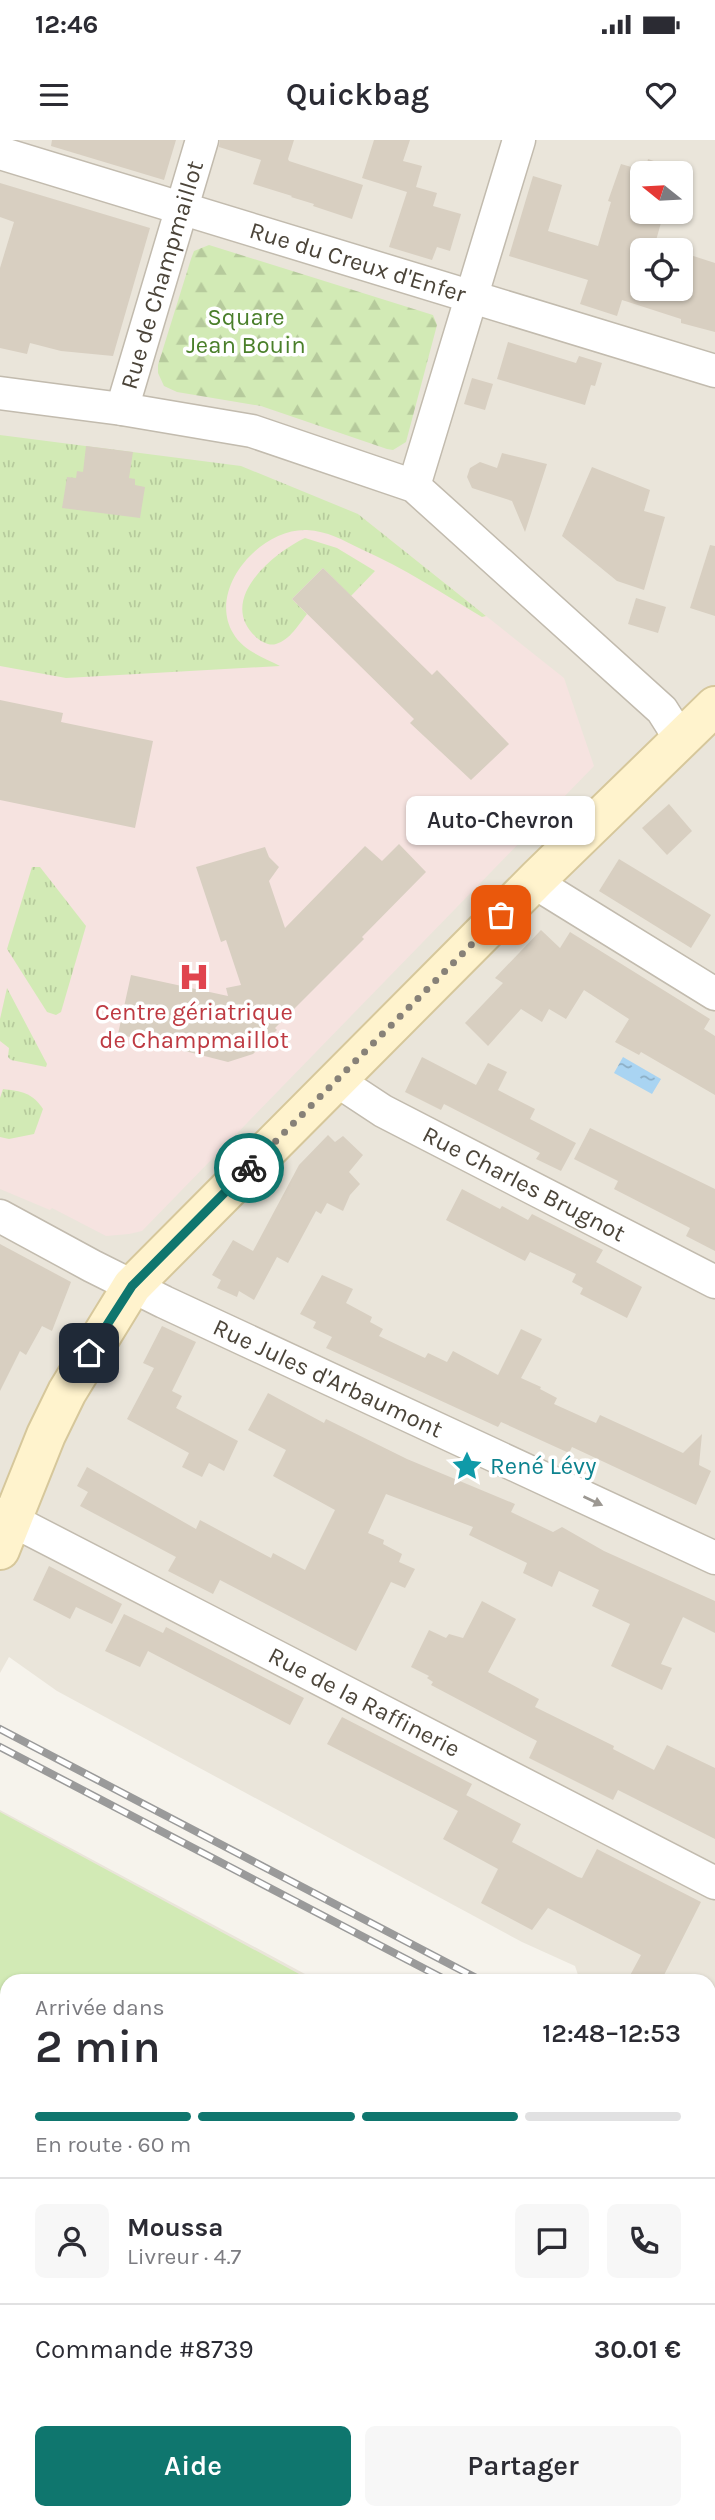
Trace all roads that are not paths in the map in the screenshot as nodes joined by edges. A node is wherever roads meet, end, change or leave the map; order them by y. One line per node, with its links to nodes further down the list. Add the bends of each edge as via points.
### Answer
1 (202, 140): 4 (street, Rue de Champmaillot)
2 (519, 140): 5 (street)
3 (0, 153): 4 (street, Rue du Creux d'Enfer)
4 (182, 208): 5 (street, Rue du Creux d'Enfer); 8 (street, Rue de Champmaillot)
5 (472, 296): 6 (street, Rue du Creux d'Enfer); 9 (street)
6 (715, 371)
7 (0, 393): 8 (street)
8 (122, 409): 9 (street, via 252,431)
9 (414, 486): 11 (street, via 662,710)
10 (715, 706): 11 (main road)
11 (681, 740): 12 (main road)
12 (538, 878): 13 (street, via 550,892); 14 (main road)
13 (715, 993)
14 (336, 1080): 16 (street, Rue Charles Brugnot, via 383,1111); 17 (main road)
15 (0, 1216): 17 (street, Rue Jules d'Arbaumont)
16 (715, 1282)
17 (132, 1286): 18 (main road, via 67,1392); 19 (street, Rue Jules d'Arbaumont, one-way to 19)
18 (4, 1528): 20 (street, Rue de la Raffinerie)
19 (715, 1558)
20 (715, 1883)

